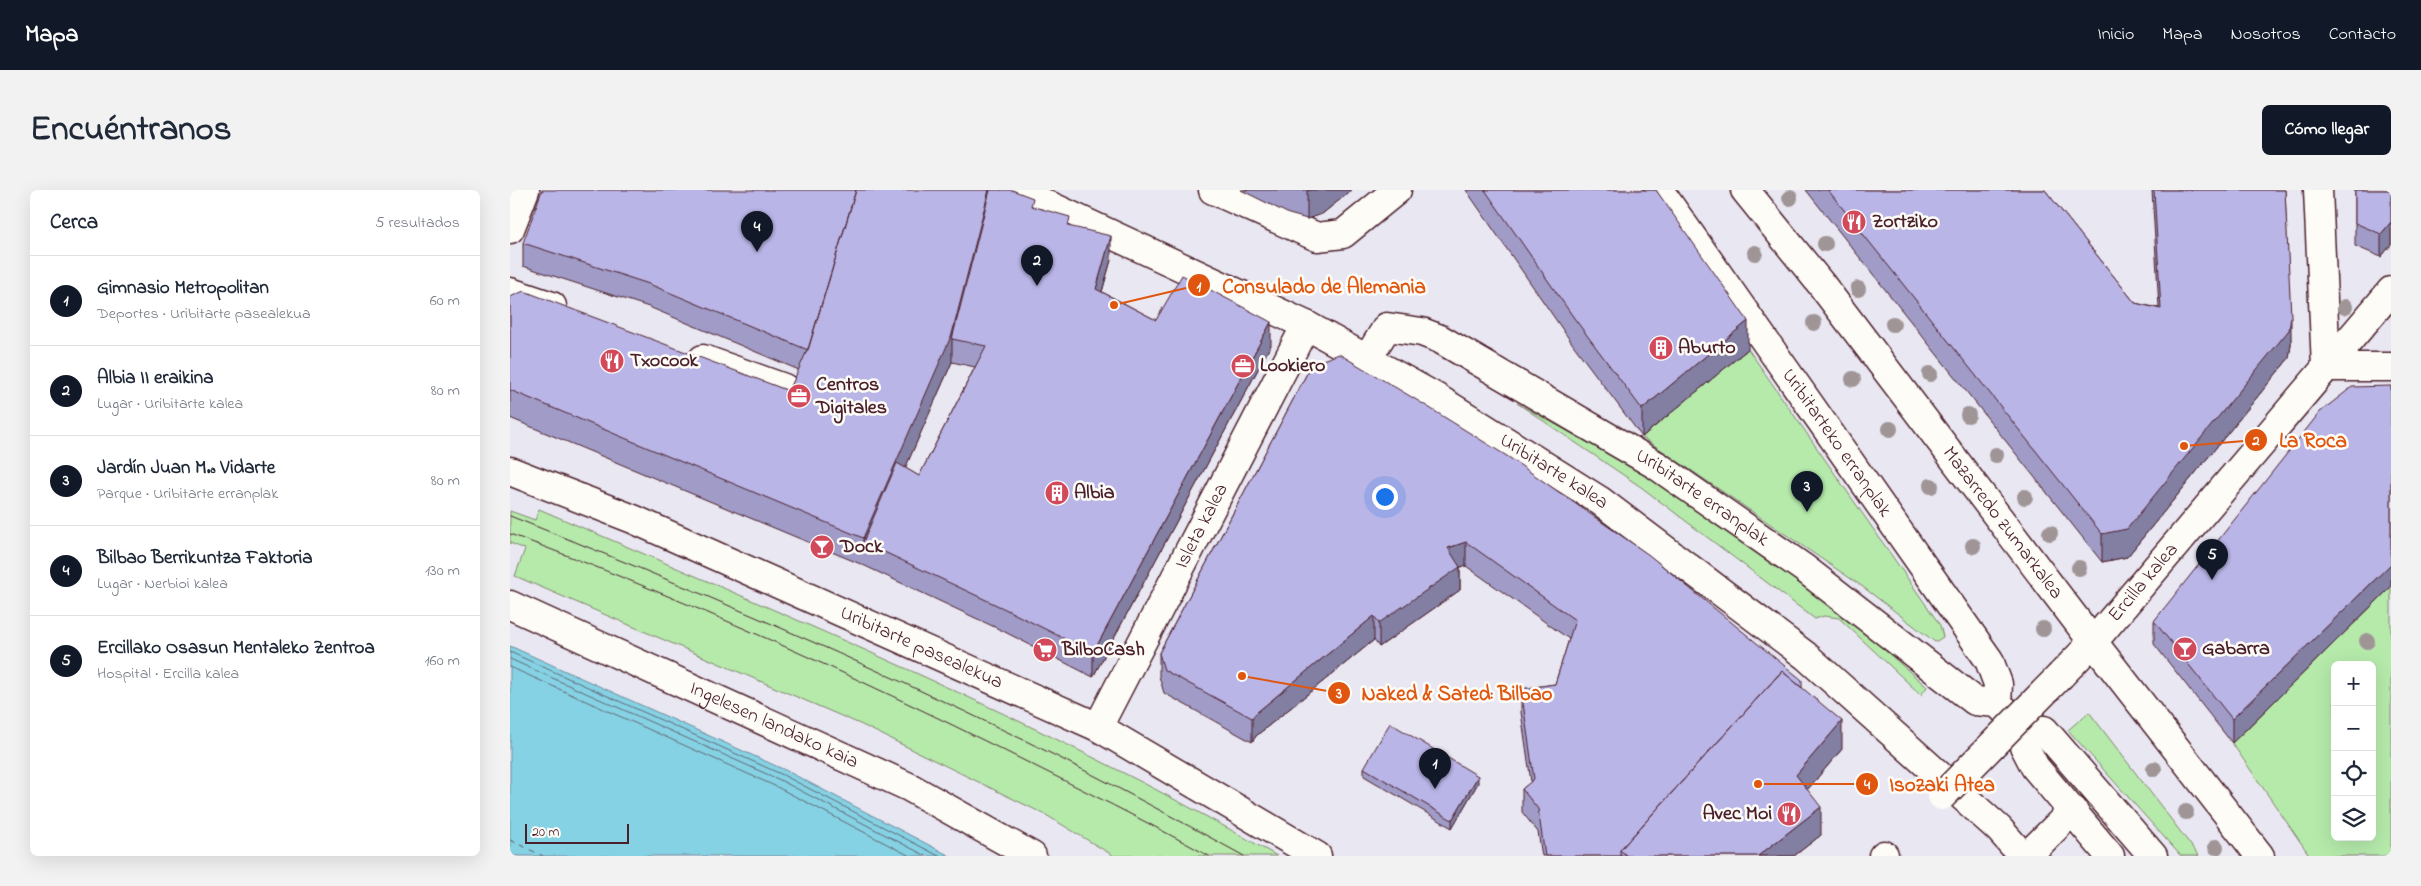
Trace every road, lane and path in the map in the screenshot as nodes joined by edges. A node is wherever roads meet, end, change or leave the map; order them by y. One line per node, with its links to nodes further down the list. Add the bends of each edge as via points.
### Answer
1 (525, 190): 8 (street)
2 (1016, 190): 12 (street, Uribitarte kalea)
3 (1213, 190): 4 (street, via 1318,237 1343,234)
4 (1397, 190)
5 (1659, 190): 21 (street, Uribitarteko erranplak, via 1989,660 1998,684)
6 (1745, 190): 20 (street, Mazarredo zumarkalea, via 1821,284)
7 (2318, 190): 15 (street)
8 (510, 229)
9 (2391, 290): 15 (street, Ercilla kalea)
10 (510, 292): 11 (street)
11 (578, 316)
12 (1306, 325): 14 (street, Uribitarte kalea); 22 (street, Isleta kalea)
13 (681, 352): 17 (street)
14 (1367, 359): 21 (street, Uribitarte erranplak, via 1387,326 1422,332 1440,340 1656,465 1805,569 1976,701); 28 (street, Uribitarte kalea, via 1437,398 1599,500 1806,656 1999,829)
15 (2326, 367): 16 (street); 20 (street, Ercilla kalea)
16 (2391, 367)
17 (784, 388)
18 (510, 471): 22 (street, Uribitarte pasealekua, via 633,519)
19 (510, 605): 26 (street, Ingelesen landako kaia, via 909,787)
20 (2093, 642): 24 (street, Ercilla kalea, bridge); 32 (street, Mazarredo zumarkalea)
21 (1997, 703): 23 (street)
22 (1098, 727): 27 (street, Uribitarte pasealekua)
23 (2023, 727): 25 (street, via 2020,738); 31 (street, via 2044,730)
24 (1942, 796)
25 (2068, 816): 29 (street); 30 (street)
26 (1032, 856)
27 (1316, 856)
28 (2023, 856)
29 (2027, 856)
30 (2110, 856)
31 (2153, 856)
32 (2260, 856)

